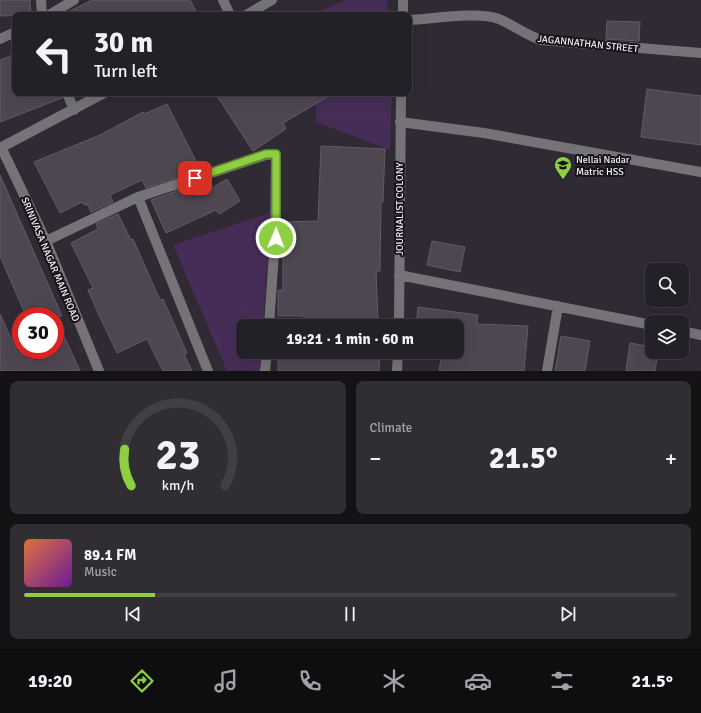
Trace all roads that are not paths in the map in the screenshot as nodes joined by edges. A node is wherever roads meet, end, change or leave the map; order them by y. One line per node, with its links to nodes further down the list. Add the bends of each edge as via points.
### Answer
1 (41, 0): 6 (street)
2 (74, 0): 7 (street)
3 (223, 0): 8 (street)
4 (272, 0): 9 (street)
5 (403, 0): 10 (street)
6 (42, 12)
7 (53, 12)
8 (229, 12)
9 (251, 12)
10 (403, 12)
11 (412, 20): 14 (street, JAGANNATHAN STREET, via 486,16 499,19 541,40)
12 (12, 33): 13 (street)
13 (0, 39)
14 (701, 53)
15 (68, 96): 18 (street)
16 (99, 96): 18 (street)
17 (401, 96): 19 (street, JOURNALIST COLONY)
18 (74, 110): 20 (street)
19 (400, 122): 21 (street, via 484,133); 24 (street, JOURNALIST COLONY)
20 (1, 148): 23 (street, SRINIVASA NAGAR MAIN ROAD)
21 (701, 172)
22 (138, 197): 23 (street); 26 (street, via 266,154 276,154 276,238); 34 (street)
23 (46, 241): 33 (street, SRINIVASA NAGAR MAIN ROAD)
24 (399, 275): 25 (street); 27 (street, JOURNALIST COLONY)
25 (558, 306): 28 (street); 37 (street)
26 (270, 319)
27 (399, 319)
28 (645, 324)
29 (689, 332): 30 (street)
30 (701, 335)
31 (266, 359): 35 (street)
32 (398, 359): 36 (street)
33 (99, 371)
34 (208, 371)
35 (265, 371)
36 (397, 371)
37 (547, 371)

